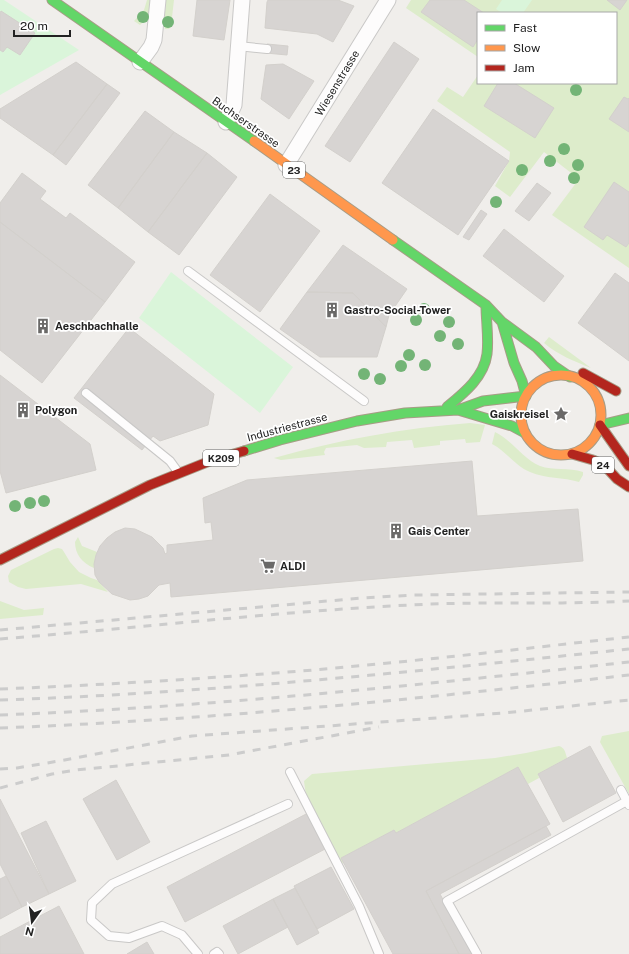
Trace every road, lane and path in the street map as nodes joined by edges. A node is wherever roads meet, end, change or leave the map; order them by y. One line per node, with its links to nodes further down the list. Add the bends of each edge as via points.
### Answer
1 (52, 0): 7 (main road, Buchserstrasse / 23)
2 (158, 0): 7 (street, via 154,40)
3 (242, 0): 5 (street)
4 (388, 0): 9 (street, Wiesenstrasse)
5 (238, 46): 6 (lane); 8 (street, via 234,105)
6 (266, 49)
7 (140, 62): 8 (main road, Buchserstrasse / 23)
8 (226, 122): 9 (main road, Buchserstrasse / 23)
9 (286, 165): 11 (main road, Buchserstrasse / 23)
10 (188, 271): 18 (lane)
11 (486, 305): 12 (main road, Buchserstrasse / 23); 19 (main road, via 487,357 482,372 471,386)
12 (502, 322): 13 (main road, Buchserstrasse / 23); 17 (main road, Buchserstrasse / 23)
13 (547, 358): 14 (main road, Buchserstrasse / 23); 15 (main road, via 620,392)
14 (570, 376): 15 (main road); 17 (main road, via 545,379 534,386)
15 (589, 387): 22 (main road, via 600,405)
16 (86, 393): 26 (lane, via 170,461)
17 (526, 396): 20 (main road, Industriestrasse / K209, via 474,402); 23 (main road, via 521,414)
18 (364, 401)
19 (442, 410): 20 (main road, Industriestrasse / K209); 26 (main road, Industriestrasse / K209, via 357,421 280,440)
20 (458, 410): 23 (main road, Industriestrasse / K209, via 512,426)
21 (629, 418): 22 (main road)
22 (600, 425): 24 (main road, via 586,446); 25 (main road, 24)
23 (525, 433): 24 (main road, via 540,449 561,455)
24 (572, 454): 27 (main road, 24, via 605,466)
25 (629, 466)
26 (178, 473): 28 (main road, Industriestrasse / K209)
27 (629, 487)
28 (0, 560)
29 (290, 772): 36 (lane, via 359,906)
30 (621, 790): 31 (lane)
31 (628, 803): 37 (lane, via 447,901)
32 (288, 804): 33 (lane, via 112,884 92,903 92,920 109,936 129,938 162,926 182,935)
33 (198, 954)
34 (214, 954): 35 (lane)
35 (218, 954)
36 (379, 954)
37 (477, 954)

